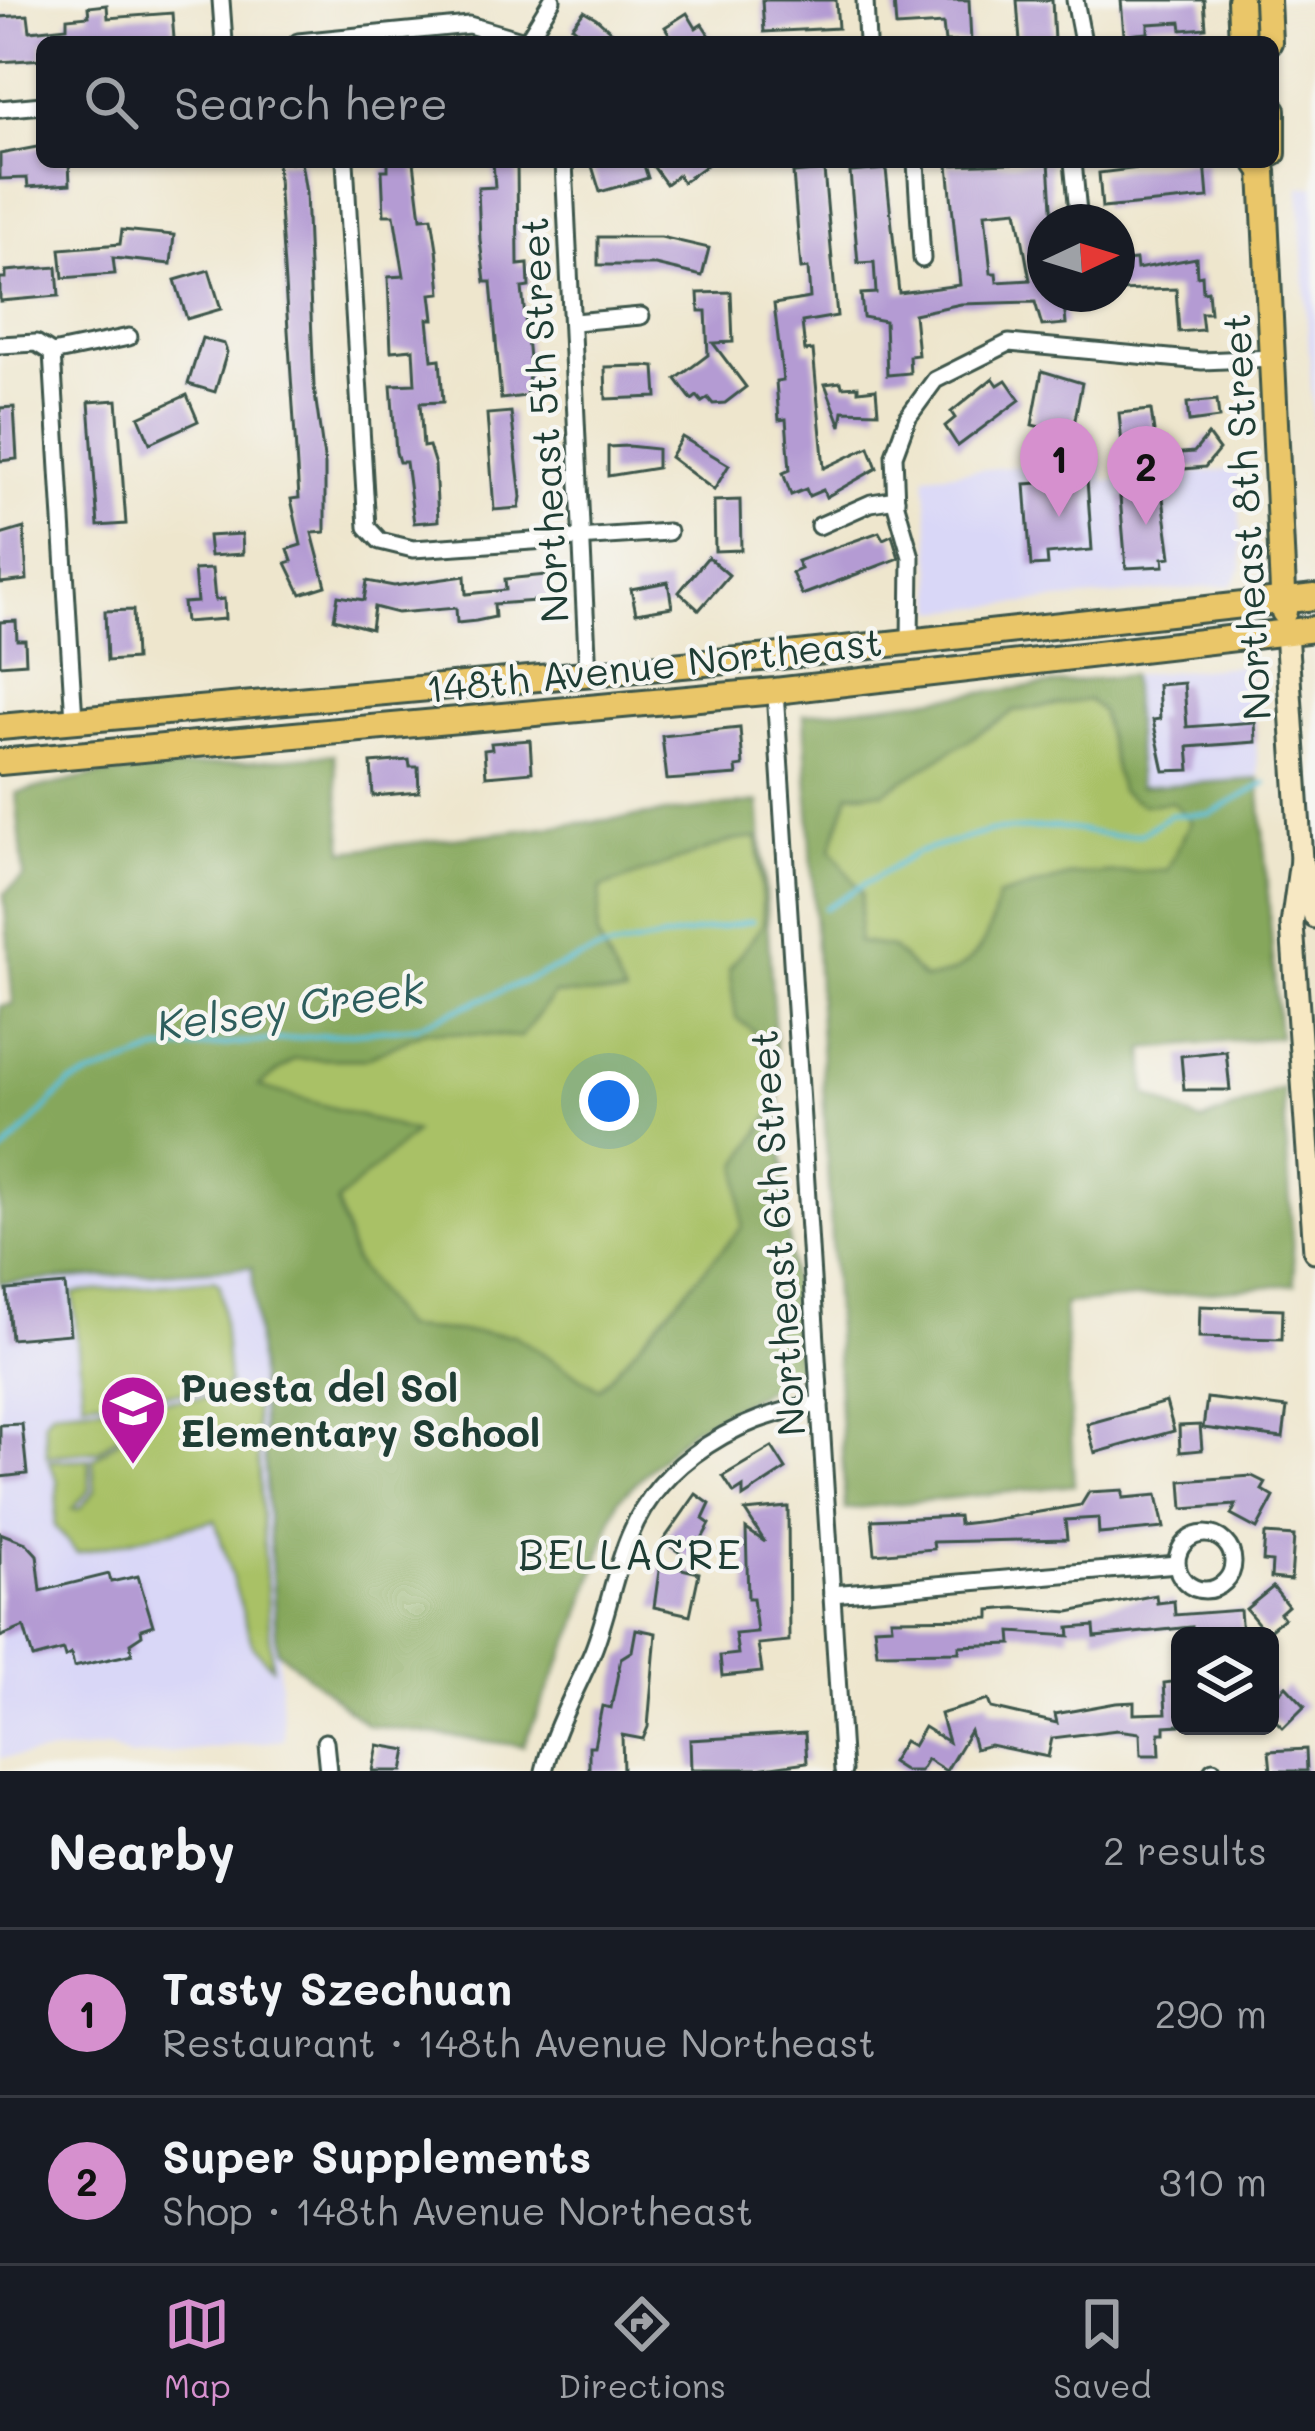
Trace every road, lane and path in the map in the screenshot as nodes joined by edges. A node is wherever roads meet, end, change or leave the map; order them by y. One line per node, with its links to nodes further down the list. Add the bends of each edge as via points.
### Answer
1 (221, 0): 7 (street)
2 (552, 0): 10 (street)
3 (865, 0): 11 (street)
4 (1076, 0): 12 (street)
5 (1240, 0): 13 (main road)
6 (1267, 0): 14 (main road)
7 (224, 36)
8 (368, 36): 9 (street, via 469,26)
9 (505, 36)
10 (530, 36)
11 (867, 36)
12 (1082, 36)
13 (1241, 36)
14 (1269, 36)
15 (36, 106): 16 (street)
16 (0, 109)
17 (345, 168): 33 (street, via 367,526 380,541 413,549)
18 (564, 168): 25 (street, Northeast 5th Street)
19 (916, 168): 23 (street)
20 (1074, 168): 22 (street)
21 (1265, 168): 29 (main road, Northeast 8th Street)
22 (1076, 204)
23 (922, 259)
24 (641, 316): 25 (street)
25 (574, 322): 33 (street, Northeast 5th Street)
26 (129, 338): 28 (street)
27 (0, 345): 28 (street, via 36,343)
28 (52, 352): 43 (street)
29 (1273, 358): 30 (street, via 1202,362 1009,343 935,380 908,417 894,455); 35 (main road, Northeast 8th Street)
30 (896, 499): 31 (street); 39 (street, via 910,557)
31 (819, 526)
32 (668, 532): 33 (street)
33 (580, 537): 40 (street, Northeast 5th Street)
34 (1315, 597): 35 (main road, 148th Avenue Northeast)
35 (1283, 599): 37 (main road, Northeast 8th Street); 38 (main road, 148th Avenue Northeast)
36 (1315, 629): 37 (main road, 148th Avenue Northeast)
37 (1286, 632): 41 (main road, 148th Avenue Northeast); 46 (main road, Northeast 8th Street)
38 (959, 637): 39 (main road, 148th Avenue Northeast); 41 (main road, via 952,659)
39 (910, 643): 40 (main road, 148th Avenue Northeast)
40 (588, 675): 43 (main road, 148th Avenue Northeast)
41 (891, 677): 42 (main road, 148th Avenue Northeast)
42 (775, 691): 45 (main road, 148th Avenue Northeast); 49 (street, Northeast 6th Street)
43 (74, 720): 44 (main road, 148th Avenue Northeast)
44 (0, 727)
45 (0, 762)
46 (1301, 860): 47 (main road, Northeast 8th Street); 48 (main road, Northeast 8th Street, via 1292,925)
47 (1315, 917)
48 (1315, 1252)
49 (820, 1404): 51 (street, Northeast 6th Street); 54 (street, via 748,1420 661,1482 628,1538)
50 (1177, 1564): 51 (street)
51 (832, 1594): 55 (street, Northeast 6th Street)
52 (325, 1742): 53 (street)
53 (328, 1771)
54 (544, 1771)
55 (843, 1771)

